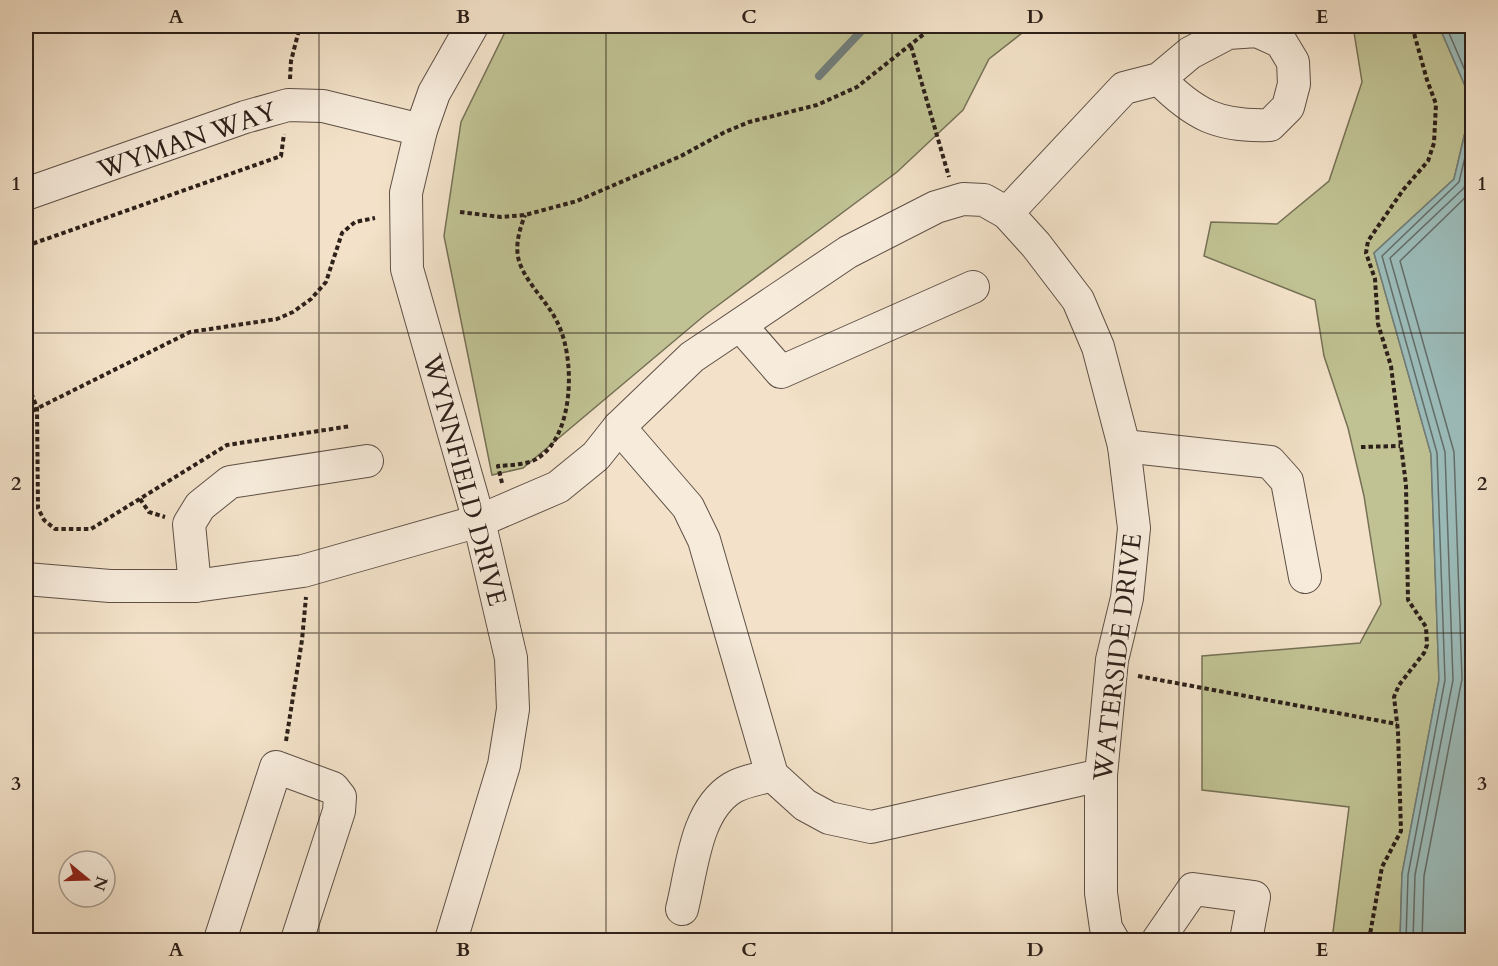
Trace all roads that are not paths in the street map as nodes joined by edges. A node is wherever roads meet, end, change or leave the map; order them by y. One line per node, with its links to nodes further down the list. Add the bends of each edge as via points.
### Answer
1 (472, 26): 3 (street, WYNNFIELD DRIVE, via 434,93)
2 (1159, 79): 5 (street, via 1124,88)
3 (421, 130): 4 (street, WYMAN WAY, via 323,106 288,105); 11 (street, WYNNFIELD DRIVE, via 406,193 407,270)
4 (26, 194)
5 (1007, 213): 7 (street, WATERSIDE DRIVE, via 984,200 956,201 936,207 848,252); 9 (street, WATERSIDE DRIVE, via 1077,300 1098,347)
6 (973, 287): 7 (street, via 782,372)
7 (740, 325): 8 (street, WATERSIDE DRIVE, via 692,357)
8 (620, 427): 11 (street, WATERSIDE DRIVE, via 596,456 558,487); 15 (street, via 688,507 704,540)
9 (1124, 446): 12 (street, via 1270,462 1287,481); 16 (street, WATERSIDE DRIVE, via 1134,528 1126,598 1111,671)
10 (367, 461): 14 (street, via 230,482 200,506 189,524)
11 (479, 521): 14 (street, WATERSIDE DRIVE, via 309,569); 20 (street, WYNNFIELD DRIVE, via 511,658 513,709 504,765)
12 (1305, 577)
13 (26, 579): 14 (street, WATERSIDE DRIVE)
14 (195, 586)
15 (772, 774): 16 (street, via 805,805 871,827); 17 (street, via 732,788 710,811)
16 (1101, 775): 21 (street, WATERSIDE DRIVE, via 1101,893 1106,928)
17 (682, 909)
18 (220, 940): 19 (street, via 276,767 333,788 340,797 339,811)
19 (297, 940)
20 (451, 940)
21 (1113, 940)
22 (1158, 940): 23 (street, via 1193,889 1254,897)
23 (1246, 940)

